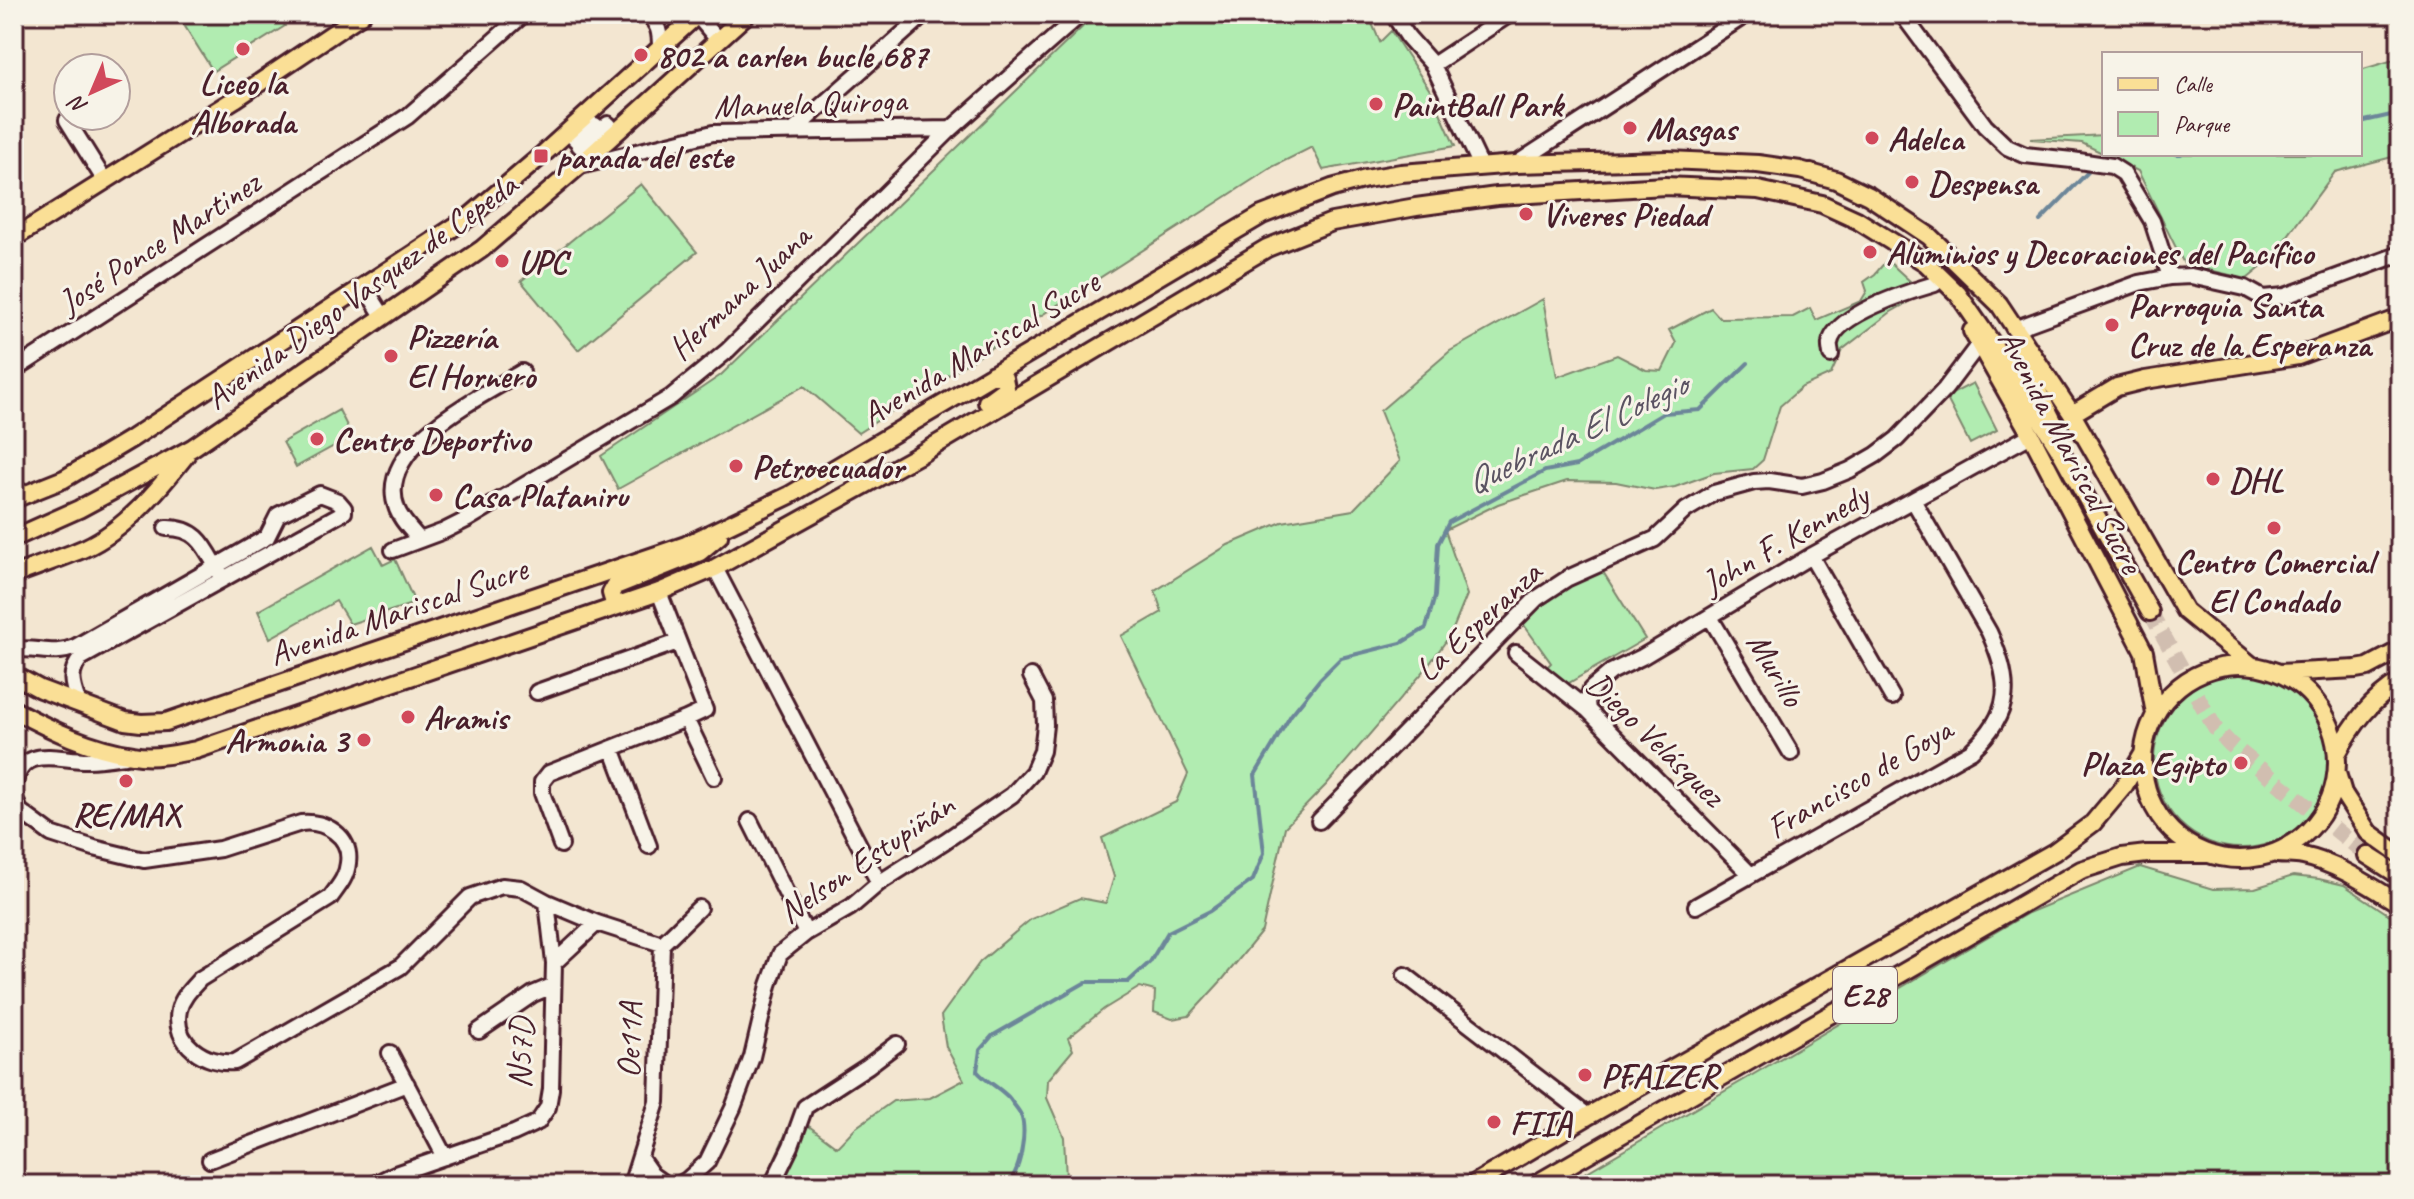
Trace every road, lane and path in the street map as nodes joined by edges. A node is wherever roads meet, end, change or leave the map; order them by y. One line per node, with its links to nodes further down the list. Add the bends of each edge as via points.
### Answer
1 (362, 14): 23 (main road)
2 (524, 14): 36 (street, José Ponce Martinez, via 408,116)
3 (647, 14): 13 (street, via 660,32)
4 (697, 14): 12 (street); 13 (main road, Avenida Diego Vasquez de Cepeda)
5 (747, 14): 12 (main road, Avenida Diego Vasquez de Cepeda)
6 (925, 14): 16 (street)
7 (1081, 14): 15 (street, Hermana Juana)
8 (1393, 14): 14 (street)
9 (1510, 14): 14 (street)
10 (1747, 14): 20 (street)
11 (1902, 14): 27 (street, via 1985,126 2007,147 2025,155 2112,166 2123,173 2152,221)
12 (718, 40): 19 (main road, Avenida Diego Vasquez de Cepeda)
13 (660, 48): 18 (main road, Avenida Diego Vasquez de Cepeda)
14 (1433, 65): 22 (street)
15 (951, 129): 16 (street, Manuela Quiroga); 48 (street, Hermana Juana, via 727,351 671,397 468,519)
16 (793, 131): 21 (street, Manuela Quiroga, via 713,133)
17 (74, 132): 23 (street)
18 (568, 132): 19 (street, via 577,141 595,125 598,128 581,147 608,124); 30 (main road, Avenida Diego Vasquez de Cepeda, via 468,218)
19 (616, 133): 21 (main road, Avenida Diego Vasquez de Cepeda)
20 (1516, 164): 22 (main road, Avenida Mariscal Sucre); 28 (main road, Avenida Mariscal Sucre, via 1668,160 1800,170 1869,196 1929,236)
21 (579, 166): 31 (main road, Avenida Diego Vasquez de Cepeda, via 482,249)
22 (1481, 166): 38 (main road, Avenida Mariscal Sucre, via 1366,179 1262,215)
23 (105, 181): 24 (main road)
24 (14, 238)
25 (1892, 240): 28 (main road, Avenida Mariscal Sucre, via 1958,294 2058,447 2153,611 2017,349); 29 (main road, Avenida Mariscal Sucre); 42 (main road, Avenida Mariscal Sucre, via 1822,204 1791,196 1678,187 1497,196 1332,222 1267,248)
26 (2400, 254): 27 (street, via 2285,296 2263,298 2245,288 2191,276)
27 (2170, 277): 33 (street, via 2139,283)
28 (1974, 279): 33 (main road, Avenida Mariscal Sucre)
29 (1935, 284): 34 (main road, Avenida Mariscal Sucre); 35 (street, via 1849,319 1829,343)
30 (364, 286): 31 (street); 43 (main road, Avenida Diego Vasquez de Cepeda, via 131,439 64,479)
31 (383, 316): 41 (main road, Avenida Diego Vasquez de Cepeda)
32 (2400, 318): 39 (main road, via 2298,356 2117,387)
33 (2014, 329): 39 (main road, Avenida Mariscal Sucre)
34 (1979, 344): 40 (main road, Avenida Mariscal Sucre); 85 (street, La Esperanza, via 1914,423 1863,463 1802,486 1754,482 1714,493 1655,539 1576,574 1536,599)
35 (1831, 355)
36 (14, 370)
37 (522, 372): 48 (street, via 440,421 403,463 394,495 397,509)
38 (993, 374): 42 (main road, via 1004,378 1003,392 939,431); 45 (main road, Avenida Mariscal Sucre)
39 (2072, 414): 63 (main road, Avenida Mariscal Sucre, via 2185,611)
40 (2031, 435): 44 (street, John F. Kennedy); 73 (main road, Avenida Mariscal Sucre, via 2144,652)
41 (192, 448): 47 (main road, Avenida Diego Vasquez de Cepeda); 54 (main road, via 130,517 87,547)
42 (917, 456): 52 (main road, Avenida Mariscal Sucre)
43 (14, 499)
44 (1913, 500): 51 (street, John F. Kennedy); 92 (street, Francisco de Goya, via 1998,651 2006,689 1995,726 1971,751)
45 (735, 522): 56 (main road, via 700,552 615,586 612,597); 70 (main road, Avenida Mariscal Sucre, via 686,545 166,722 125,721)
46 (166, 528): 53 (street, via 191,532)
47 (14, 538)
48 (419, 539): 50 (street, Hermana Juana)
49 (271, 544): 49 (street, via 344,512 344,508 320,494 278,515); 53 (street)
50 (393, 550)
51 (1811, 556): 57 (street, John F. Kennedy); 69 (street)
52 (715, 568): 55 (main road, Avenida Mariscal Sucre); 94 (street)
53 (220, 572): 58 (street)
54 (14, 575)
55 (659, 592): 56 (main road, Avenida Mariscal Sucre); 59 (street)
56 (620, 605): 79 (main road, Avenida Mariscal Sucre, via 196,750)
57 (1710, 617): 72 (street, John F. Kennedy, via 1596,683); 76 (street, Murillo)
58 (112, 634): 60 (street, via 63,652); 70 (street, via 73,668 71,681)
59 (678, 642): 68 (street); 74 (street, via 705,710)
60 (14, 650)
61 (2400, 650): 64 (main road, via 2368,667)
62 (1516, 653): 72 (street, Diego Velásquez)
63 (2251, 665): 64 (main road, E28); 73 (main road, E28, via 2207,670 2187,680)
64 (2279, 673): 78 (main road, E28, via 2313,697 2333,733)
65 (14, 675): 70 (main road, Avenida Mariscal Sucre)
66 (1031, 676): 94 (street, Nelson Estupiñán, via 1044,701 1045,725 1033,772 1012,795)
67 (2400, 682): 78 (main road, via 2365,711)
68 (537, 692)
69 (1892, 697)
70 (79, 704)
71 (14, 710): 79 (main road, Avenida Mariscal Sucre, via 57,733)
72 (1588, 710): 92 (street, Diego Velásquez)
73 (2155, 714): 77 (main road, E28)
74 (686, 719): 75 (street); 81 (street)
75 (612, 748): 86 (street, via 549,773 542,782); 87 (street)
76 (1791, 753)
77 (2143, 754): 88 (main road, E28, via 2147,786 2159,815 2173,832); 109 (main road, E28, via 2093,823 2054,852)
78 (2337, 754): 80 (main road, E28)
79 (131, 755): 82 (street, via 90,760 41,756 23,766)
80 (2337, 773): 89 (main road, E28, via 2317,823); 90 (main road, via 2368,832)
81 (714, 777)
82 (14, 786)
83 (14, 796): 95 (street, via 20,811 51,834 144,860 220,849 312,821 338,834 348,851 348,867 330,898 187,992 179,1009 182,1036 206,1059 220,1064 235,1062 400,967 470,897 502,886 521,888)
84 (750, 821): 100 (street)
85 (1319, 821)
86 (561, 845)
87 (649, 846)
88 (2210, 854): 89 (main road, E28, via 2231,859); 119 (main road, E28, via 2134,855 2081,870)
89 (2272, 854): 96 (main road, via 2301,855 2329,865)
90 (2400, 855)
91 (2400, 869): 93 (main road, via 2368,852)
92 (1750, 874): 97 (street, Francisco de Goya)
93 (2400, 876)
94 (879, 883): 100 (street, Nelson Estupiñán)
95 (547, 902): 99 (street); 102 (street, N57D)
96 (2400, 904)
97 (1696, 906)
98 (699, 908): 101 (street)
99 (597, 923): 101 (street); 102 (street)
100 (806, 933): 116 (street, Nelson Estupiñán, via 780,954 752,1057 707,1162)
101 (662, 944): 111 (street, Oe11A, via 657,1102)
102 (554, 963): 104 (street, N57D)
103 (1405, 975): 109 (street)
104 (552, 986): 105 (street); 110 (street, N57D, via 548,1107 538,1122)
105 (479, 1031)
106 (897, 1044): 117 (street, via 805,1107)
107 (390, 1053): 108 (street)
108 (407, 1084): 110 (street); 112 (street)
109 (1588, 1116): 118 (main road, E28)
110 (445, 1157): 113 (street, N57D)
111 (640, 1158): 114 (street, Oe11A); 115 (street)
112 (210, 1160)
113 (372, 1185)
114 (631, 1185)
115 (666, 1185)
116 (678, 1185)
117 (772, 1185)
118 (1472, 1185)
119 (1534, 1185)

